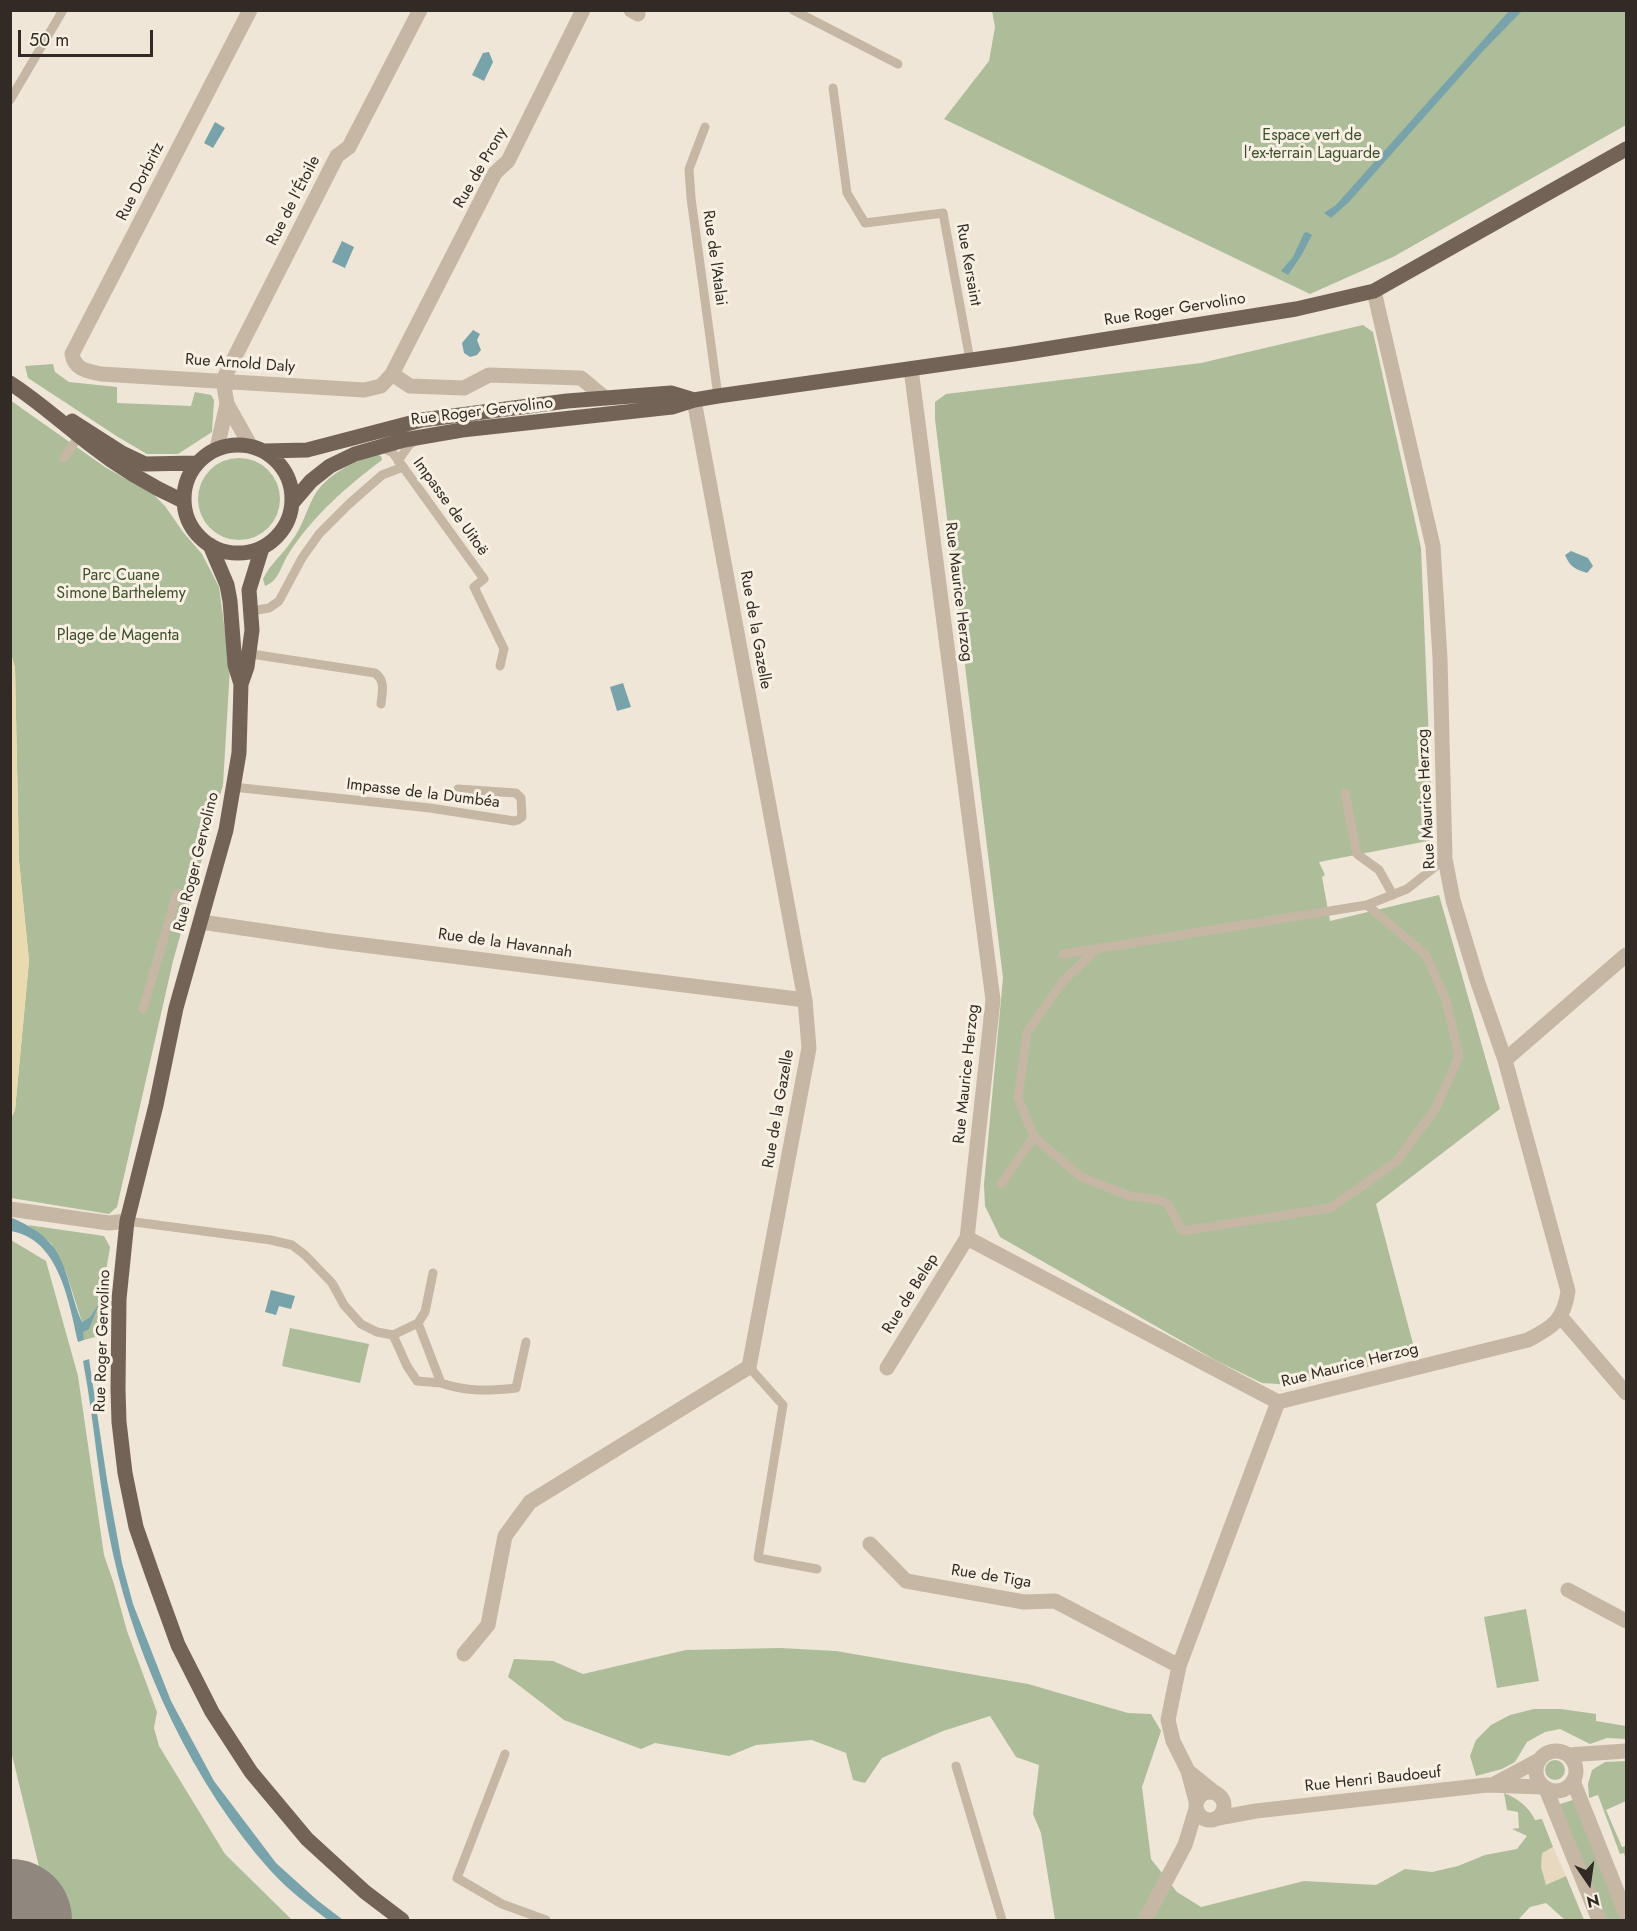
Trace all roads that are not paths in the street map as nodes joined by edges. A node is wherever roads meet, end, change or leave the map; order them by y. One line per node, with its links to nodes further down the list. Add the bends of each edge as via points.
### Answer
1 (63, 10): 8 (lane)
2 (250, 10): 13 (street, Rue Dorbritz, via 72,354)
3 (420, 10): 16 (street, Rue de l'Étoile, via 349,147 337,156)
4 (583, 10): 15 (street, Rue de Prony, via 508,161 495,173)
5 (793, 10): 6 (lane)
6 (898, 64)
7 (833, 88): 12 (lane, Rue Kersaint, via 848,193 865,223 943,213)
8 (10, 100)
9 (705, 127): 18 (lane, Rue de l'Atalai, via 689,169)
10 (1626, 149): 11 (main road, Rue Roger Gervolino)
11 (1374, 291): 12 (main road, Rue Roger Gervolino, via 1296,309); 42 (street, Rue Maurice Herzog, via 1433,546)
12 (970, 360): 14 (main road, Rue Roger Gervolino)
13 (81, 369): 16 (street, Rue Arnold Daly, via 101,374)
14 (911, 369): 18 (main road, Rue Roger Gervolino); 57 (street, Rue Maurice Herzog, via 993,1000)
15 (392, 374): 16 (street, Rue Arnold Daly, via 381,386 364,390); 19 (street, Rue Roger Gervolino, via 410,386 464,388 489,375 581,378)
16 (223, 380): 21 (street)
17 (10, 383): 22 (main road)
18 (718, 396): 20 (main road, Rue Roger Gervolino)
19 (605, 398): 20 (main road, Rue Roger Gervolino, via 671,393); 27 (main road, Rue Roger Gervolino, via 422,420 307,450)
20 (694, 400): 24 (main road, Rue Roger Gervolino, via 672,407); 50 (street, Rue de la Gazelle)
21 (227, 404): 26 (street); 27 (street)
22 (43, 405): 23 (main road); 29 (main road, via 145,464)
23 (79, 436): 28 (lane); 31 (main road, via 113,462)
24 (421, 436): 25 (main road, Rue Roger Gervolino); 30 (lane, via 409,445)
25 (380, 447): 30 (lane, via 393,453); 32 (main road, Rue Roger Gervolino, via 330,466)
26 (217, 448): 27 (main road, via 239,444); 29 (main road)
27 (257, 448): 32 (main road, via 277,460 286,472)
28 (64, 458)
29 (196, 463): 31 (main road, via 186,481)
30 (401, 464): 35 (lane, via 381,475 319,534 279,601 269,608); 37 (lane, Impasse de Uitoë, via 483,579 474,587 504,649)
31 (183, 501): 33 (main road, via 191,527)
32 (293, 502): 34 (main road, via 283,529)
33 (210, 545): 34 (main road, via 236,553); 36 (main road, Rue Roger Gervolino, via 228,591)
34 (262, 548): 35 (main road, Rue Roger Gervolino, via 249,590)
35 (251, 611): 36 (main road, Rue Roger Gervolino)
36 (242, 652): 38 (lane, via 375,673 383,684); 39 (main road, Rue Roger Gervolino, via 247,667 241,684 239,753)
37 (500, 666)
38 (381, 704)
39 (233, 787): 40 (lane, Impasse de la Dumbéa, via 514,821 522,817 521,798 516,793); 46 (main road, Rue Roger Gervolino, via 226,830)
40 (458, 789)
41 (1345, 792): 44 (lane, via 1357,854 1379,870)
42 (1445, 859): 44 (lane, via 1407,889); 52 (street, Rue Maurice Herzog, via 1453,900)
43 (177, 892): 51 (lane)
44 (1393, 895): 45 (lane)
45 (1366, 905): 47 (lane); 53 (lane, via 1426,956 1446,1000 1459,1056 1436,1108 1396,1162 1330,1208 1182,1231 1168,1204 1130,1196 1081,1177)
46 (201, 922): 50 (street, Rue de la Havannah); 56 (main road, Rue Roger Gervolino, via 176,1008)
47 (1098, 948): 48 (lane); 53 (lane, via 1064,980 1027,1032 1018,1098)
48 (1063, 954)
49 (1625, 959): 52 (street)
50 (805, 1000): 63 (street, Rue de la Gazelle, via 809,1048)
51 (143, 1009)
52 (1505, 1060): 59 (street, Rue Maurice Herzog, via 1568,1291)
53 (1034, 1137): 54 (lane)
54 (1001, 1185)
55 (10, 1209): 56 (street, via 109,1223)
56 (127, 1221): 61 (lane, via 292,1245 321,1270 361,1324); 89 (main road, Rue Roger Gervolino, via 120,1299 119,1422 136,1527 178,1645 212,1712 251,1772 307,1839 365,1893)
57 (967, 1238): 64 (street, Rue de Belep); 67 (street, Rue Maurice Herzog)
58 (433, 1273): 60 (lane, via 425,1312)
59 (1561, 1317): 66 (street); 67 (street, Rue Maurice Herzog, via 1528,1340)
60 (418, 1323): 61 (lane); 65 (lane)
61 (393, 1335): 65 (lane, via 417,1381)
62 (526, 1342): 65 (lane, via 516,1388 484,1392)
63 (749, 1367): 69 (lane, via 783,1405 758,1558); 72 (street, via 530,1502 505,1536 488,1624)
64 (887, 1368)
65 (441, 1383)
66 (1626, 1393)
67 (1278, 1402): 73 (street)
68 (870, 1544): 73 (street, Rue de Tiga, via 906,1581 1024,1602 1054,1601)
69 (818, 1569)
70 (1568, 1590): 71 (street)
71 (1626, 1621)
72 (464, 1654)
73 (1179, 1666): 79 (street, via 1168,1720 1173,1741)
74 (1619, 1751): 76 (street); 80 (street, via 1586,1766)
75 (505, 1754): 90 (lane, via 457,1878 502,1904)
76 (1568, 1755): 77 (street, via 1552,1751); 80 (street, via 1575,1764)
77 (1539, 1760): 81 (street, Rue Henri Baudoeuf); 82 (street, via 1536,1777)
78 (956, 1766): 91 (lane)
79 (1188, 1771): 83 (street); 84 (street)
80 (1574, 1778): 82 (street, via 1569,1786 1558,1791); 88 (street)
81 (1494, 1784): 82 (street, Rue Henri Baudoeuf); 85 (street, Rue Henri Baudoeuf)
82 (1544, 1788): 93 (street)
83 (1218, 1795): 84 (street, via 1202,1794); 85 (street, Rue Henri Baudoeuf); 86 (street, via 1224,1806)
84 (1196, 1805): 86 (street, via 1197,1813 1204,1819); 87 (street)
85 (1256, 1810): 86 (street, Rue Henri Baudoeuf)
86 (1216, 1819): 87 (street)
87 (1185, 1845): 92 (street)
88 (1626, 1914)
89 (402, 1920)
90 (546, 1920)
91 (1002, 1920)
92 (1145, 1920)
93 (1599, 1920)

